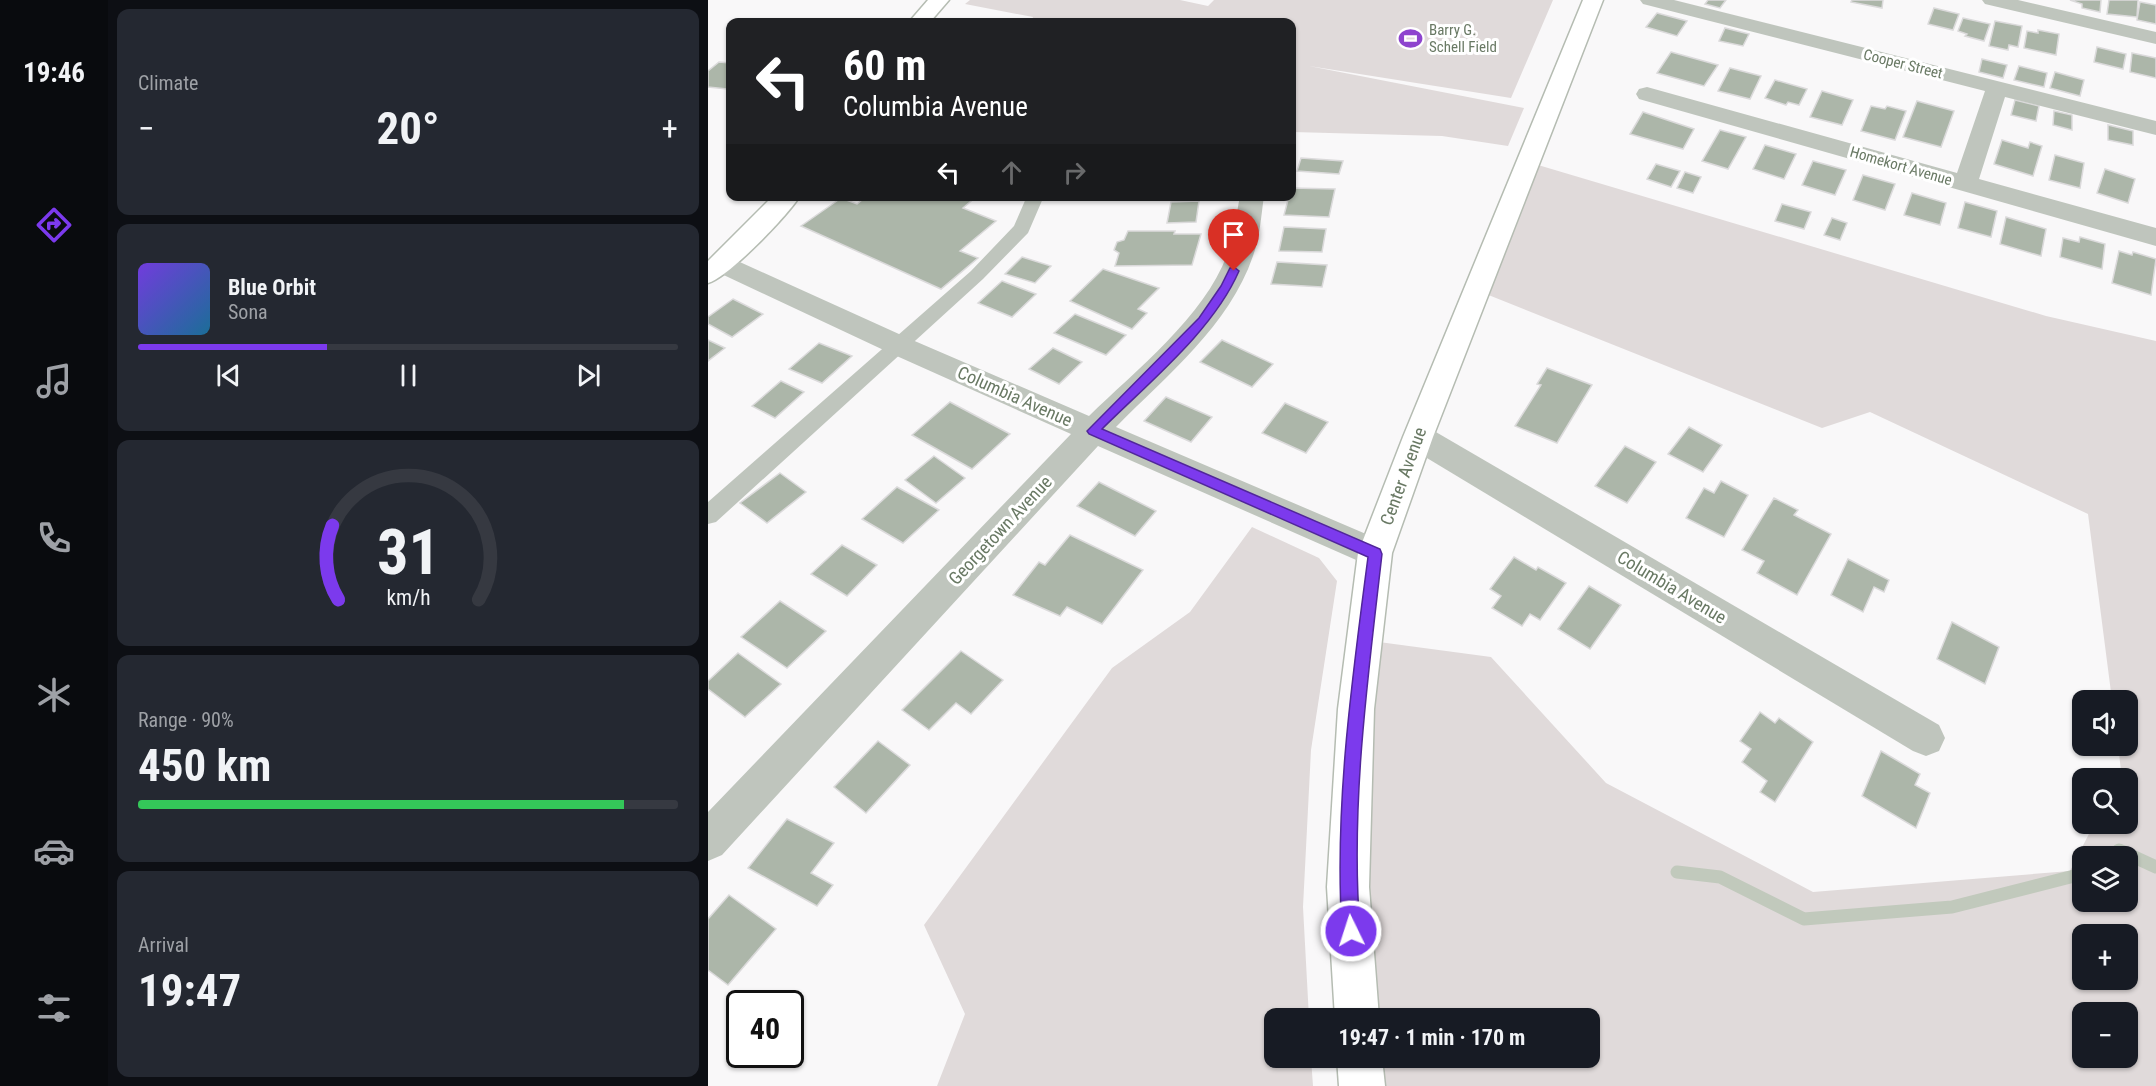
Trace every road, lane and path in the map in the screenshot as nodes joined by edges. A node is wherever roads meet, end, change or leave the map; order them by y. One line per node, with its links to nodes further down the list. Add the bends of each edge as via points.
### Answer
1 (939, 0): 5 (street)
2 (1593, 0): 18 (street, Center Avenue)
3 (1650, 0): 7 (street, Cooper Street)
4 (1992, 0): 6 (street)
5 (923, 18)
6 (2156, 38)
7 (1997, 88): 9 (street, Cooper Street); 10 (street)
8 (1647, 94): 10 (street, Homekort Avenue)
9 (2156, 128)
10 (1965, 184): 14 (street, Homekort Avenue)
11 (783, 201): 15 (street)
12 (1034, 201): 16 (lane, via 1022,229)
13 (1251, 201): 17 (street, Georgetown Avenue, via 1241,254 1226,287 1203,321)
14 (2156, 237)
15 (715, 269): 16 (street, Columbia Avenue)
16 (900, 346): 17 (street, Columbia Avenue); 19 (lane)
17 (1093, 431): 20 (street, Columbia Avenue); 22 (street, Georgetown Avenue)
18 (1418, 436): 20 (street, Center Avenue); 21 (street, Columbia Avenue)
19 (708, 515)
20 (1375, 554): 23 (street, Center Avenue, via 1356,709 1348,887)
21 (1926, 738)
22 (708, 841)
23 (1357, 1008)
24 (1361, 1068): 25 (street)
25 (1362, 1086)

